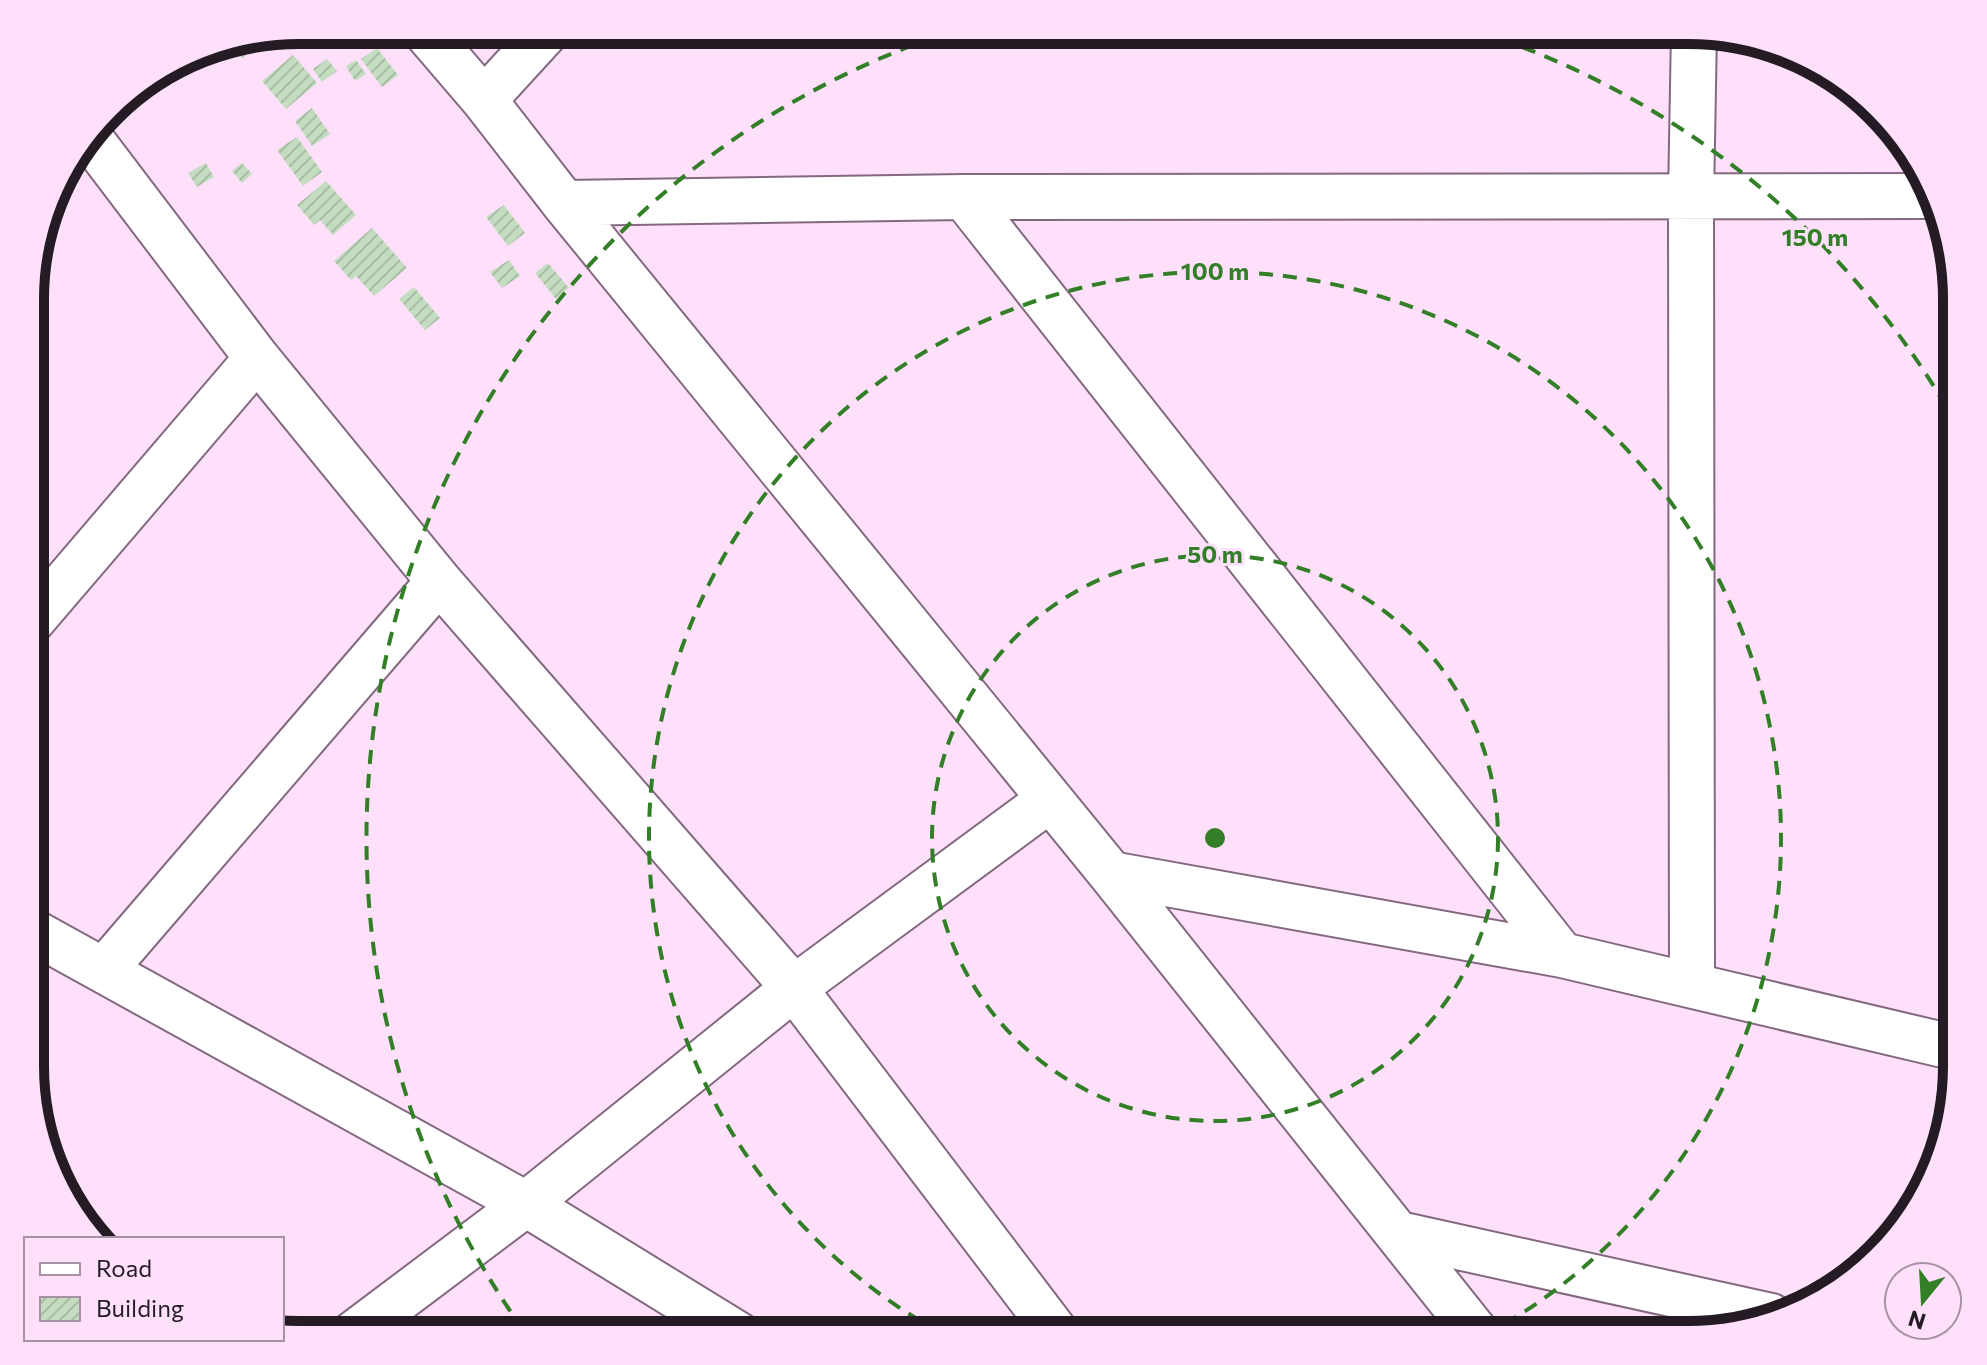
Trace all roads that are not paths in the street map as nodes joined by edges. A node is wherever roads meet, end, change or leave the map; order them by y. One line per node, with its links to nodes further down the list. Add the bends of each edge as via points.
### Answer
1 (436, 44): 4 (street)
2 (535, 44): 4 (street)
3 (1694, 45): 8 (street)
4 (484, 100): 9 (street)
5 (96, 146): 10 (street)
6 (1921, 196): 8 (street)
7 (964, 197): 8 (street); 9 (street); 16 (street)
8 (1691, 198): 18 (street)
9 (564, 203): 13 (street)
10 (257, 358): 11 (street); 12 (street)
11 (439, 581): 17 (street); 19 (street)
12 (44, 607)
13 (1049, 800): 14 (street); 19 (street)
14 (1111, 874): 16 (street); 22 (street)
15 (45, 938): 17 (street)
16 (1562, 955): 18 (street)
17 (105, 969): 21 (street)
18 (1692, 983): 20 (street)
19 (794, 988): 21 (street); 26 (street)
20 (1942, 1045)
21 (526, 1204): 24 (street); 25 (street)
22 (1399, 1234): 23 (street); 27 (street)
23 (1753, 1312)
24 (372, 1320)
25 (715, 1320)
26 (1047, 1321)
27 (1467, 1321)

